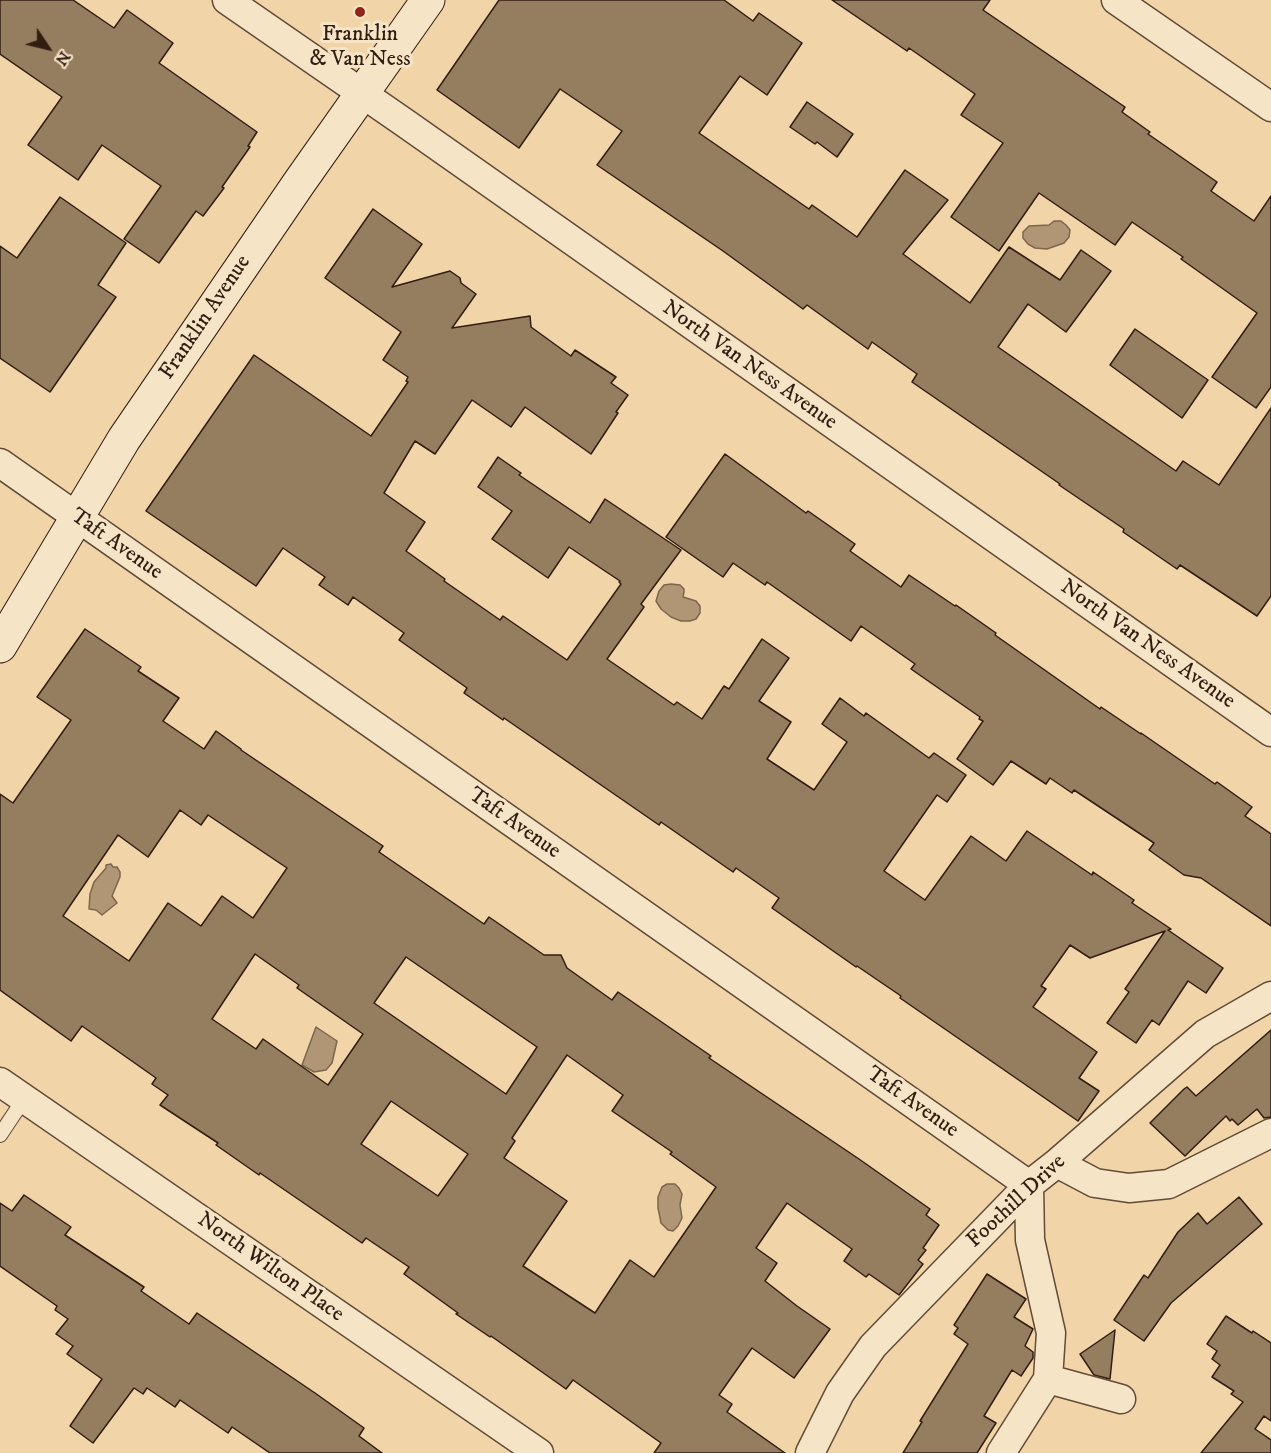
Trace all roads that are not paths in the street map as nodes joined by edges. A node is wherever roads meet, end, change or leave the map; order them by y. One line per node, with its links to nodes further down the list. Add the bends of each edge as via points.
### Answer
1 (227, 0): 4 (street, North Van Ness Avenue)
2 (428, 0): 4 (main road, Franklin Avenue)
3 (1116, 0): 5 (street)
4 (363, 93): 7 (main road, Franklin Avenue, via 137,419); 9 (street, North Van Ness Avenue)
5 (1271, 108)
6 (0, 464): 7 (street, Taft Avenue)
7 (77, 518): 8 (main road, Franklin Avenue); 16 (street, Taft Avenue)
8 (0, 646)
9 (1271, 732)
10 (1271, 996): 15 (street, Foothill Drive, via 1205,1034)
11 (0, 1082): 12 (street, North Wilton Place)
12 (24, 1099): 14 (lane); 19 (street, North Wilton Place)
13 (1271, 1133): 15 (street, via 1169,1184 1129,1188 1095,1183)
14 (0, 1135)
15 (1057, 1163): 16 (street, Foothill Drive)
16 (1029, 1185): 17 (street, via 1030,1240 1051,1333); 20 (street, Foothill Drive, via 873,1346 840,1392)
17 (1048, 1379): 18 (street); 21 (street)
18 (1121, 1399)
19 (539, 1453)
20 (810, 1453)
21 (1000, 1453)

